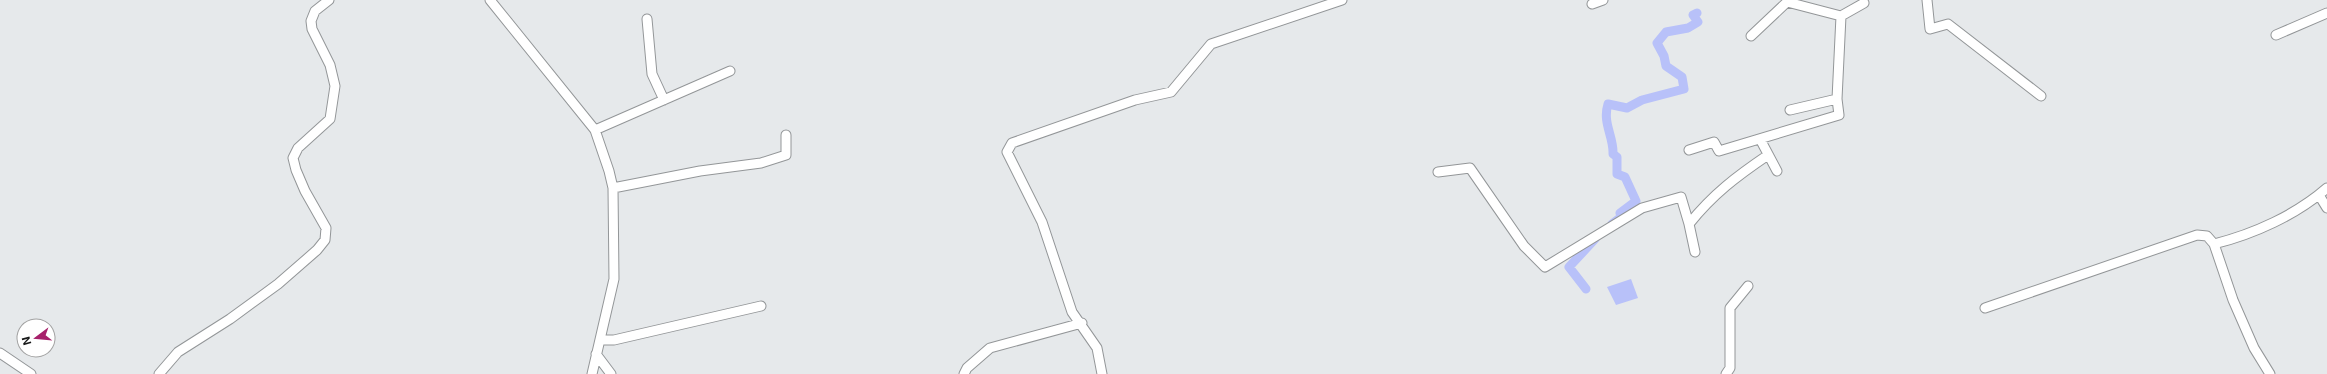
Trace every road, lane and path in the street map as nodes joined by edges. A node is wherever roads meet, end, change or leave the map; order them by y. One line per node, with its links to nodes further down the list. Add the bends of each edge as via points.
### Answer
1 (329, 0): 40 (street, via 315,11 311,21 312,29 330,65 335,86 330,119 298,148 293,158 305,191 326,228 325,240 278,284 178,352)
2 (490, 0): 18 (street)
3 (1342, 0): 35 (street, via 1211,44 1171,92 1134,100 1012,143 1007,152 1042,222 1072,312)
4 (1603, 0): 7 (street)
5 (1927, 0): 14 (street, via 1930,29 1948,24)
6 (1865, 1): 9 (street)
7 (1592, 4)
8 (2327, 14): 11 (street)
9 (1841, 16): 12 (street, via 1786,2); 15 (street)
10 (647, 19): 16 (street, via 652,74)
11 (2276, 35)
12 (1751, 36)
13 (730, 71): 16 (street)
14 (2041, 96)
15 (1836, 99): 17 (street); 20 (street, via 1839,115)
16 (664, 100): 18 (street)
17 (1790, 110)
18 (595, 130): 25 (street, via 602,145)
19 (786, 135): 25 (street, via 786,154 761,163 700,171)
20 (1760, 139): 21 (street, via 1719,151 1714,142); 22 (street)
21 (1689, 150)
22 (1768, 155): 23 (street); 29 (street, via 1740,173 1708,200)
23 (1777, 171)
24 (1438, 172): 29 (street, via 1470,168 1524,246 1545,267 1642,208 1680,197)
25 (613, 188): 36 (street, via 614,278)
26 (2327, 188): 27 (street)
27 (2319, 195): 28 (street); 30 (street, via 2311,202 2245,234)
28 (2327, 208)
29 (1689, 224): 31 (street)
30 (2214, 244): 34 (street, via 2207,236 2197,235); 46 (street, via 2233,300 2254,348)
31 (1695, 252)
32 (1748, 286): 45 (street, via 1730,308 1730,368)
33 (761, 306): 36 (street, via 614,340)
34 (1985, 308)
35 (1082, 323): 43 (street, via 990,348 967,368); 44 (street, via 1097,348)
36 (600, 340): 38 (street)
37 (0, 353): 39 (street)
38 (596, 354): 41 (street); 42 (street)
39 (31, 374)
40 (159, 374)
41 (592, 374)
42 (611, 374)
43 (964, 374)
44 (1102, 374)
45 (1726, 374)
46 (2270, 374)

